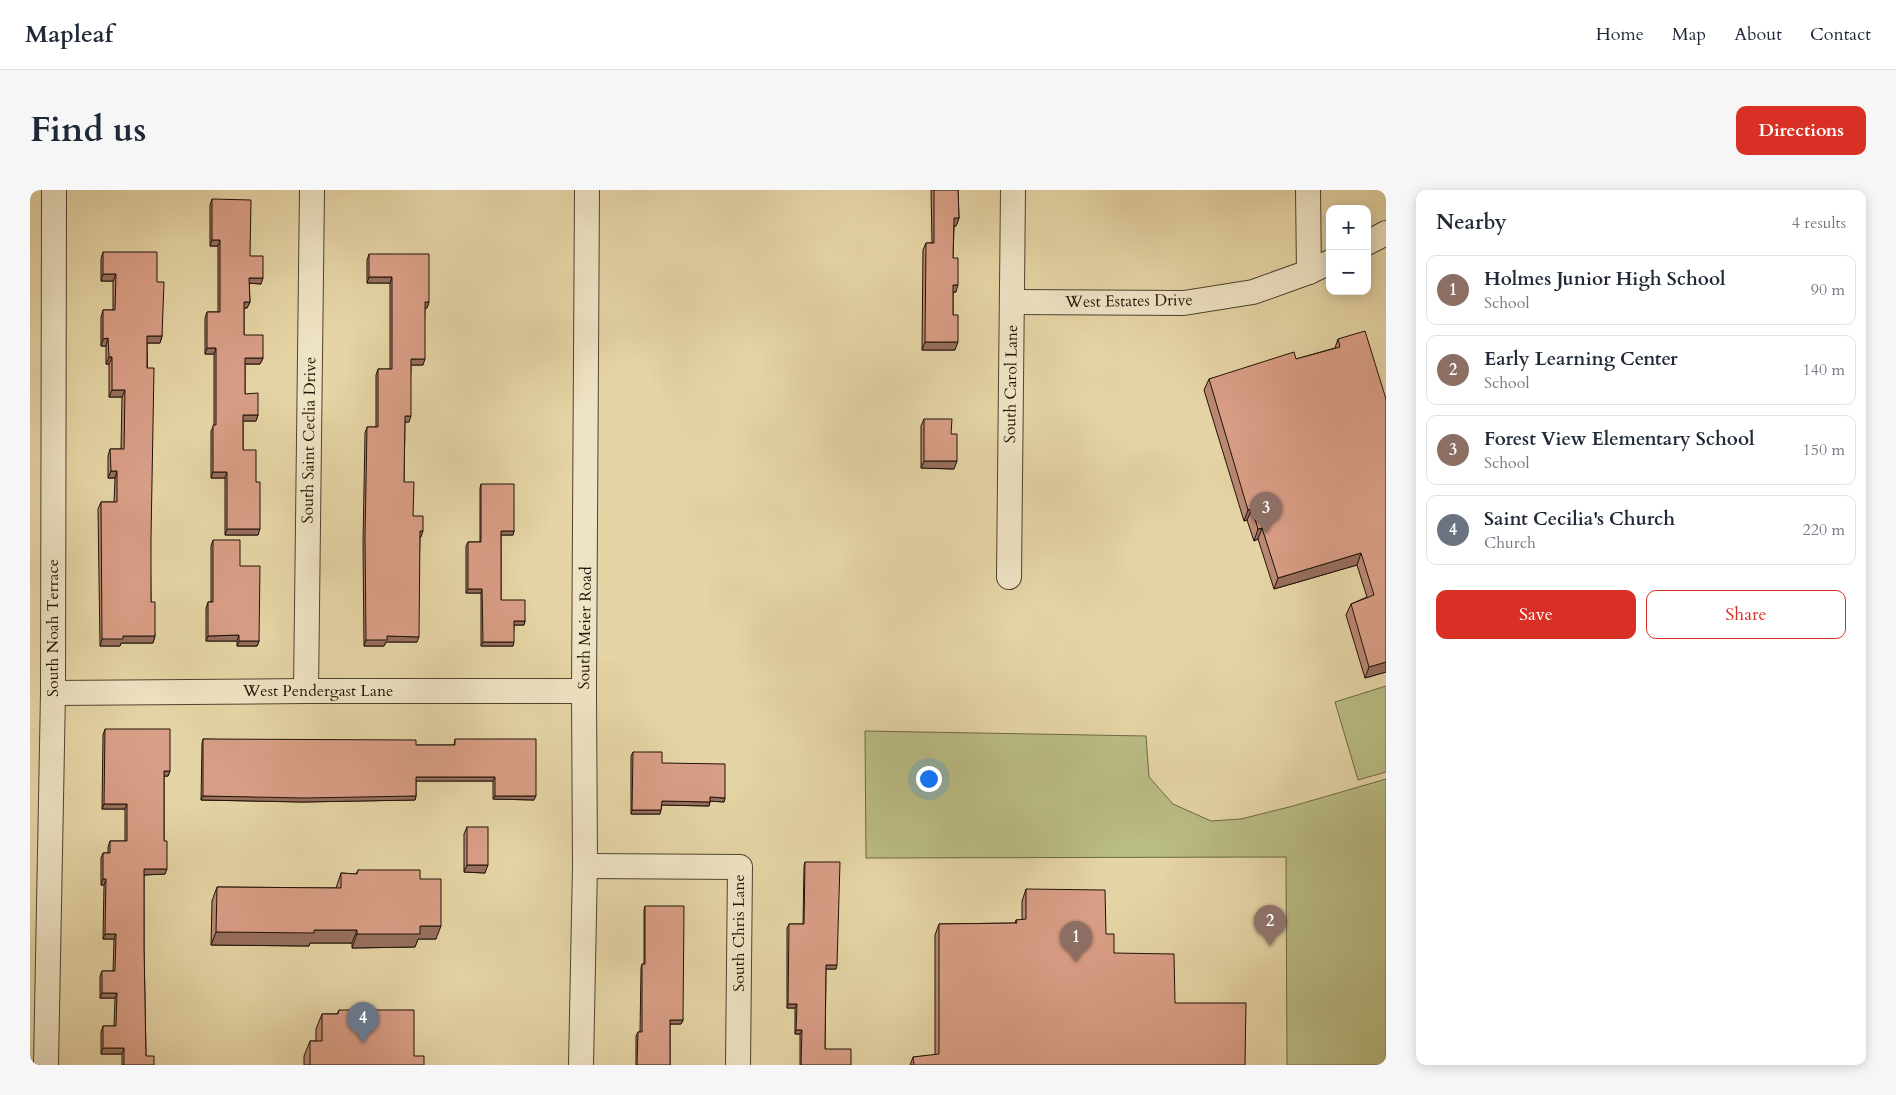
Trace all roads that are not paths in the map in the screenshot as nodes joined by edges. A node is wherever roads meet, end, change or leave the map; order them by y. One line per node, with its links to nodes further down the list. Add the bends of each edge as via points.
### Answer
1 (54, 190): 14 (street, South Noah Terrace)
2 (312, 190): 12 (street, South Saint Ceclia Drive)
3 (586, 190): 13 (street, South Meier Road)
4 (1012, 190): 10 (street, South Carol Lane)
5 (1308, 190): 9 (street)
6 (1386, 233): 7 (street)
7 (1371, 241)
8 (1326, 264): 9 (street, West Estates Drive)
9 (1309, 272): 10 (street, West Estates Drive, via 1253,292 1184,303)
10 (1012, 302): 11 (street, South Carol Lane)
11 (1009, 577)
12 (306, 691): 13 (street, West Pendergast Lane); 14 (street, West Pendergast Lane)
13 (584, 691): 15 (street, South Meier Road)
14 (52, 693): 16 (street, South Noah Terrace)
15 (585, 866): 17 (street, South Meier Road); 18 (street, South Chris Lane, via 740,867)
16 (46, 1065)
17 (581, 1065)
18 (738, 1065)

